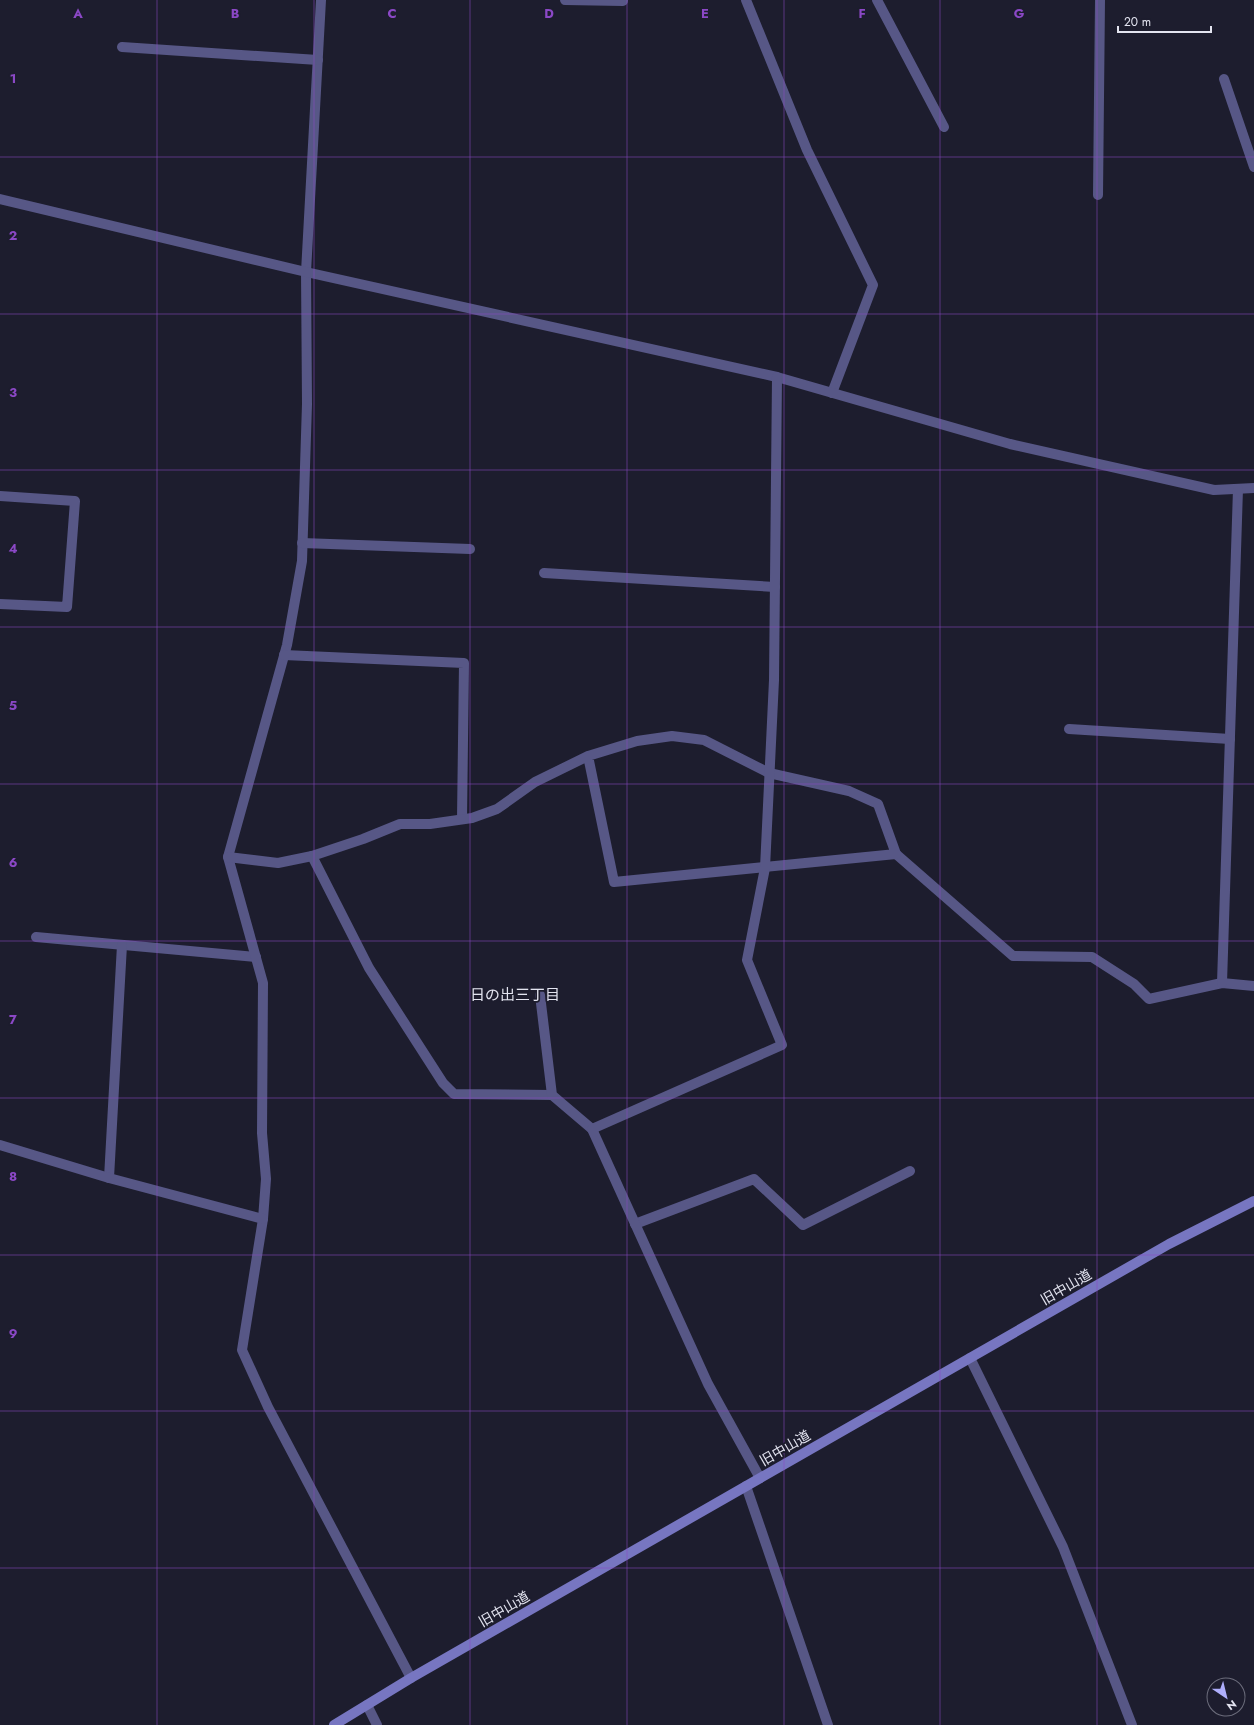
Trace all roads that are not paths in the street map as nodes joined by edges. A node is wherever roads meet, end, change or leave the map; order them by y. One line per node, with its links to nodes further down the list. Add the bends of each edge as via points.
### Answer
1 (321, 0): 8 (street)
2 (565, 0): 3 (street)
3 (623, 0)
4 (746, 0): 16 (street, via 807,150 873,285)
5 (877, 0): 10 (street)
6 (1100, 0): 12 (street)
7 (122, 47): 8 (street)
8 (318, 60): 14 (street)
9 (1224, 79): 11 (street)
10 (944, 127)
11 (1254, 167)
12 (1098, 195)
13 (0, 199): 14 (street)
14 (306, 272): 15 (street); 20 (street)
15 (776, 377): 16 (street); 23 (street)
16 (832, 393): 18 (street, via 1010,444 1214,490)
17 (1254, 488): 18 (street)
18 (1238, 489): 27 (street)
19 (0, 496): 24 (street, via 75,501 67,607)
20 (302, 543): 21 (street); 25 (street, via 302,561)
21 (470, 549)
22 (544, 573): 23 (street)
23 (775, 587): 29 (street)
24 (0, 604)
25 (284, 655): 30 (street, via 464,663); 33 (street)
26 (1069, 729): 27 (street)
27 (1230, 739): 38 (street)
28 (588, 756): 29 (street, via 636,741 672,736 704,740); 30 (street, via 535,782 497,809); 34 (street, via 614,882)
29 (769, 773): 31 (street, via 849,791 878,804); 34 (street)
30 (462, 819): 32 (street, via 430,824 400,824)
31 (896, 854): 34 (street); 38 (street, via 1013,956 1092,958 1134,984 1149,999)
32 (312, 856): 33 (street, via 278,863); 41 (street, via 369,968 443,1082 454,1094)
33 (228, 857): 37 (street)
34 (765, 868): 42 (street, via 747,960 782,1045)
35 (36, 937): 36 (street)
36 (122, 945): 37 (street); 45 (street)
37 (256, 957): 47 (street, via 263,983 262,1133 266,1179)
38 (1222, 983): 39 (street)
39 (1254, 986)
40 (540, 995): 41 (street)
41 (552, 1095): 42 (street)
42 (592, 1129): 48 (street)
43 (0, 1145): 45 (street)
44 (910, 1172): 48 (street, via 803,1225 754,1179)
45 (109, 1178): 47 (street)
46 (1254, 1201): 49 (main road, 旧中山道, via 1168,1244)
47 (263, 1219): 52 (street, via 242,1350 272,1414)
48 (635, 1224): 50 (street, via 708,1384)
49 (970, 1358): 50 (main road, 旧中山道); 57 (street, via 1063,1547)
50 (760, 1478): 51 (main road, 旧中山道)
51 (746, 1486): 52 (main road, 旧中山道); 56 (street)
52 (411, 1678): 53 (main road, 旧中山道)
53 (367, 1705): 54 (main road, 旧中山道); 55 (street)
54 (334, 1725)
55 (377, 1725)
56 (828, 1725)
57 (1132, 1725)

